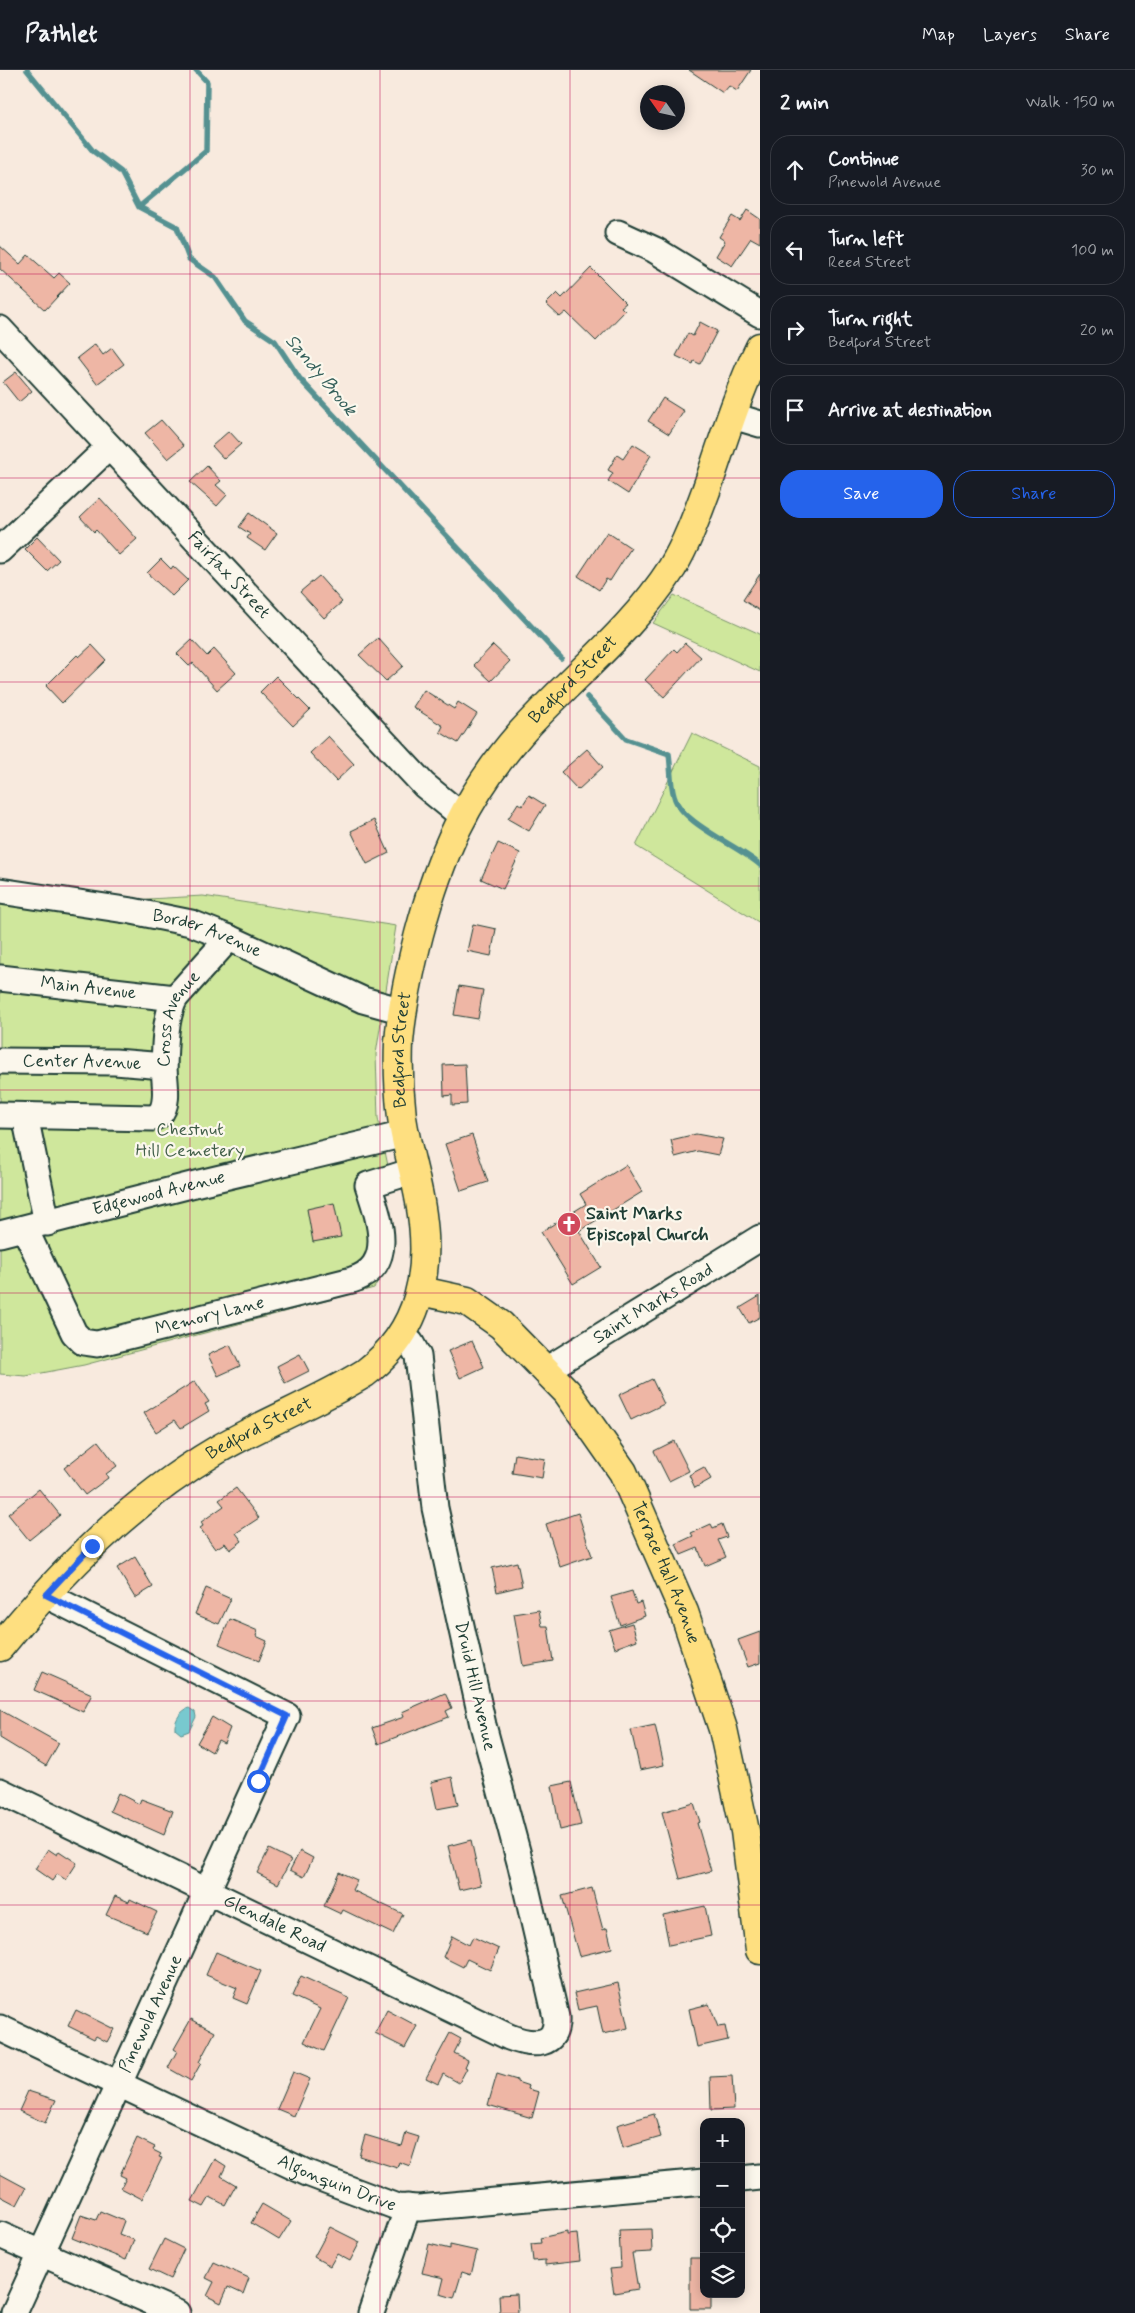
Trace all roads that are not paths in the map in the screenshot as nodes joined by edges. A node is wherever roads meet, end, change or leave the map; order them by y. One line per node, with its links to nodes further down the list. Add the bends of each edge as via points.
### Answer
1 (618, 233): 2 (street, via 662,254)
2 (760, 314)
3 (0, 330): 7 (street, Fairfax Street)
4 (760, 347): 5 (main road, Bedford Street)
5 (733, 416): 6 (street); 9 (main road, Bedford Street, via 692,528 673,567 629,624 521,733 486,776)
6 (760, 424)
7 (109, 447): 8 (street); 9 (street, Fairfax Street, via 424,784)
8 (0, 550)
9 (462, 816): 14 (main road, Bedford Street, via 431,890)
10 (0, 891): 11 (street, Border Avenue, via 149,914 191,923)
11 (229, 938): 13 (street, Cross Avenue); 14 (street, Border Avenue, via 363,1000)
12 (0, 978): 13 (street, Main Avenue)
13 (176, 998): 16 (street, Cross Avenue, via 169,1013)
14 (403, 1011): 19 (main road, Bedford Street, via 399,1075)
15 (0, 1061): 16 (street, Center Avenue, via 115,1062)
16 (164, 1066): 18 (street, Cross Avenue, via 164,1106 161,1114 153,1118)
17 (0, 1115): 18 (street)
18 (25, 1116): 21 (street, Memory Lane)
19 (405, 1134): 20 (main road, Bedford Street); 21 (street, Edgewood Avenue)
20 (413, 1170): 21 (street, Memory Lane, via 368,1185 379,1220 381,1246 377,1261 366,1274 96,1344 83,1342 74,1333); 24 (main road, Bedford Street, via 424,1228)
21 (36, 1226): 22 (street, Edgewood Avenue)
22 (0, 1234)
23 (760, 1238): 26 (street, Saint Marks Road)
24 (421, 1291): 25 (main road, Bedford Street); 26 (main road, Terrace Hall Avenue, via 477,1306)
25 (401, 1336): 27 (main road, Bedford Street, via 385,1356 350,1382 217,1450 142,1500); 33 (street, Druid Hill Avenue, via 411,1343 418,1356 435,1508 483,1725 521,1866 556,2017 557,2026)
26 (546, 1370): 31 (main road, Terrace Hall Avenue, via 587,1418 623,1472 687,1620 723,1729 736,1784)
27 (46, 1595): 28 (main road, Bedford Street); 30 (street, Pinewold Avenue, via 287,1716)
28 (0, 1647)
29 (0, 1791): 30 (street, Glendale Road)
30 (207, 1891): 33 (street, Glendale Road, via 509,2037 522,2042 543,2042); 34 (street, Pinewold Avenue)
31 (760, 1950)
32 (0, 2028): 34 (street, Algonquin Drive)
33 (551, 2037)
34 (119, 2085): 38 (street, Algonquin Drive, via 307,2174 366,2197 397,2207); 40 (street, Pinewold Avenue)
35 (760, 2177): 36 (street)
36 (745, 2179)
37 (700, 2182): 38 (street, Algonquin Drive)
38 (408, 2207): 43 (street)
39 (0, 2235): 40 (street)
40 (42, 2254): 41 (street, Pinewold Avenue); 42 (street)
41 (14, 2313)
42 (177, 2313)
43 (371, 2313)

